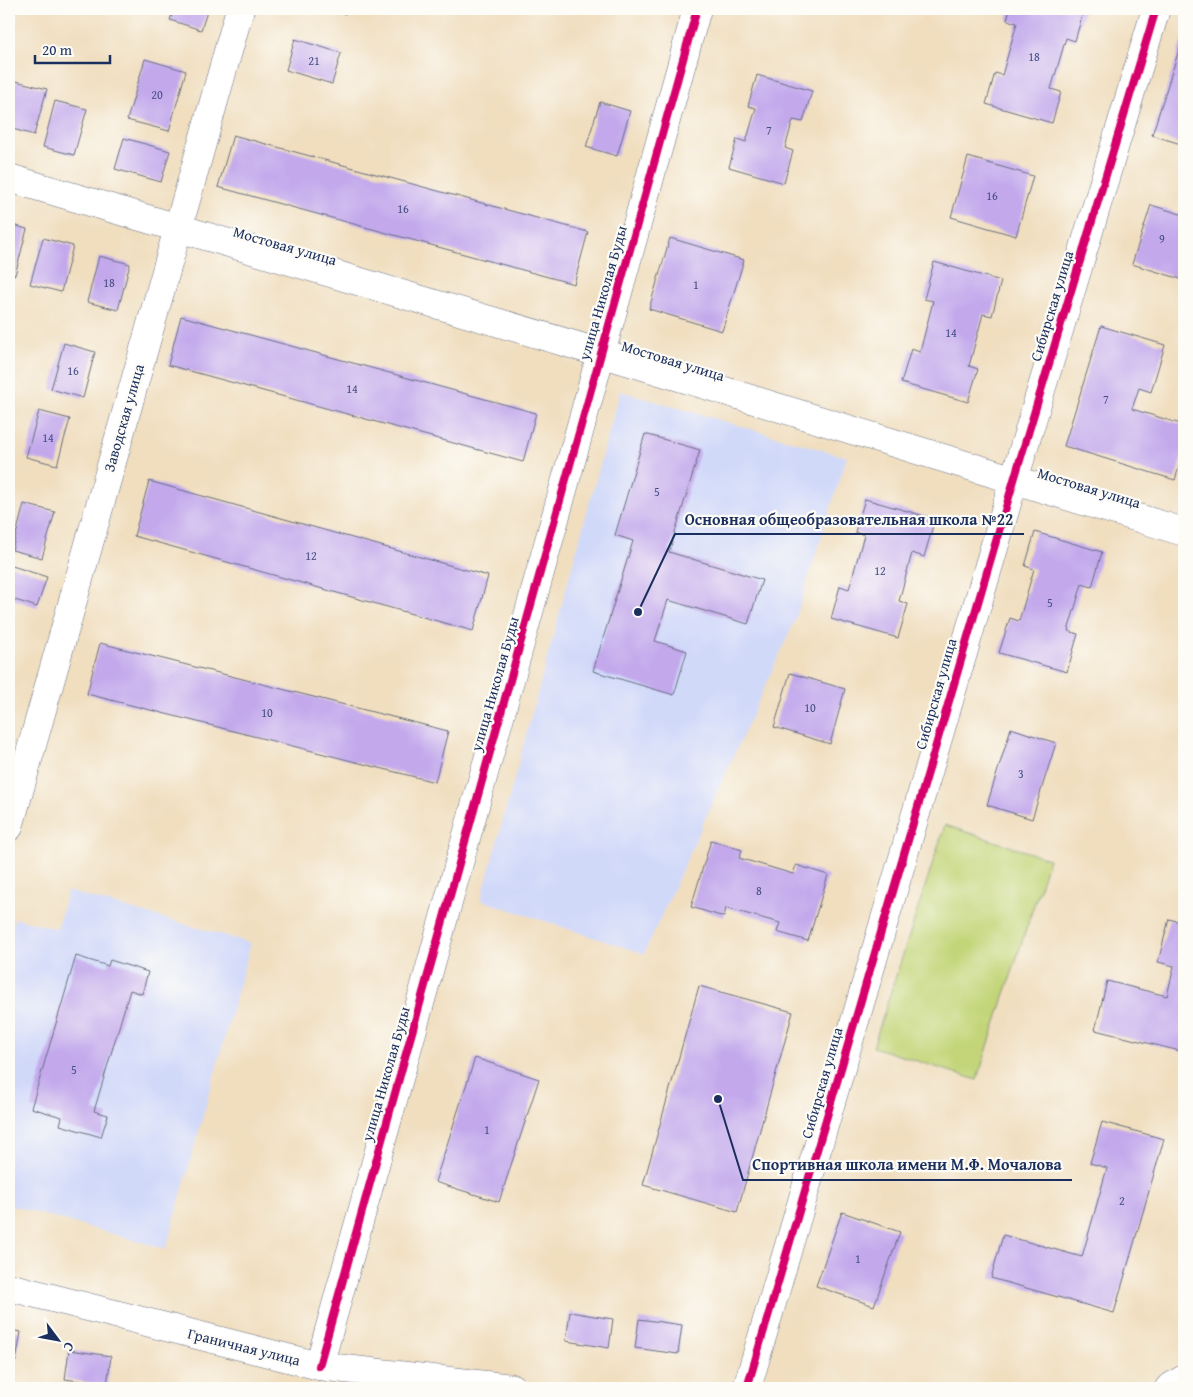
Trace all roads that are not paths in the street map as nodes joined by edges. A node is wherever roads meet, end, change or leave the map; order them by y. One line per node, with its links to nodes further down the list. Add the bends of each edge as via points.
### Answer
1 (240, 9): 5 (street, Заводская улица)
2 (697, 9): 6 (street, улица Николая Буды)
3 (1156, 9): 7 (street, Сибирская улица)
4 (9, 178): 5 (street, Мостовая улица)
5 (178, 228): 6 (street, Мостовая улица); 9 (street, Заводская улица)
6 (601, 353): 7 (street, Мостовая улица); 11 (street, улица Николая Буды)
7 (1014, 480): 8 (street, Мостовая улица); 14 (street, Сибирская улица)
8 (1184, 532)
9 (9, 827)
10 (9, 1287): 11 (street, Граничная улица)
11 (319, 1366): 13 (street, Граничная улица)
12 (1184, 1379): 15 (street)
13 (512, 1388)
14 (747, 1388)
15 (1170, 1388)

